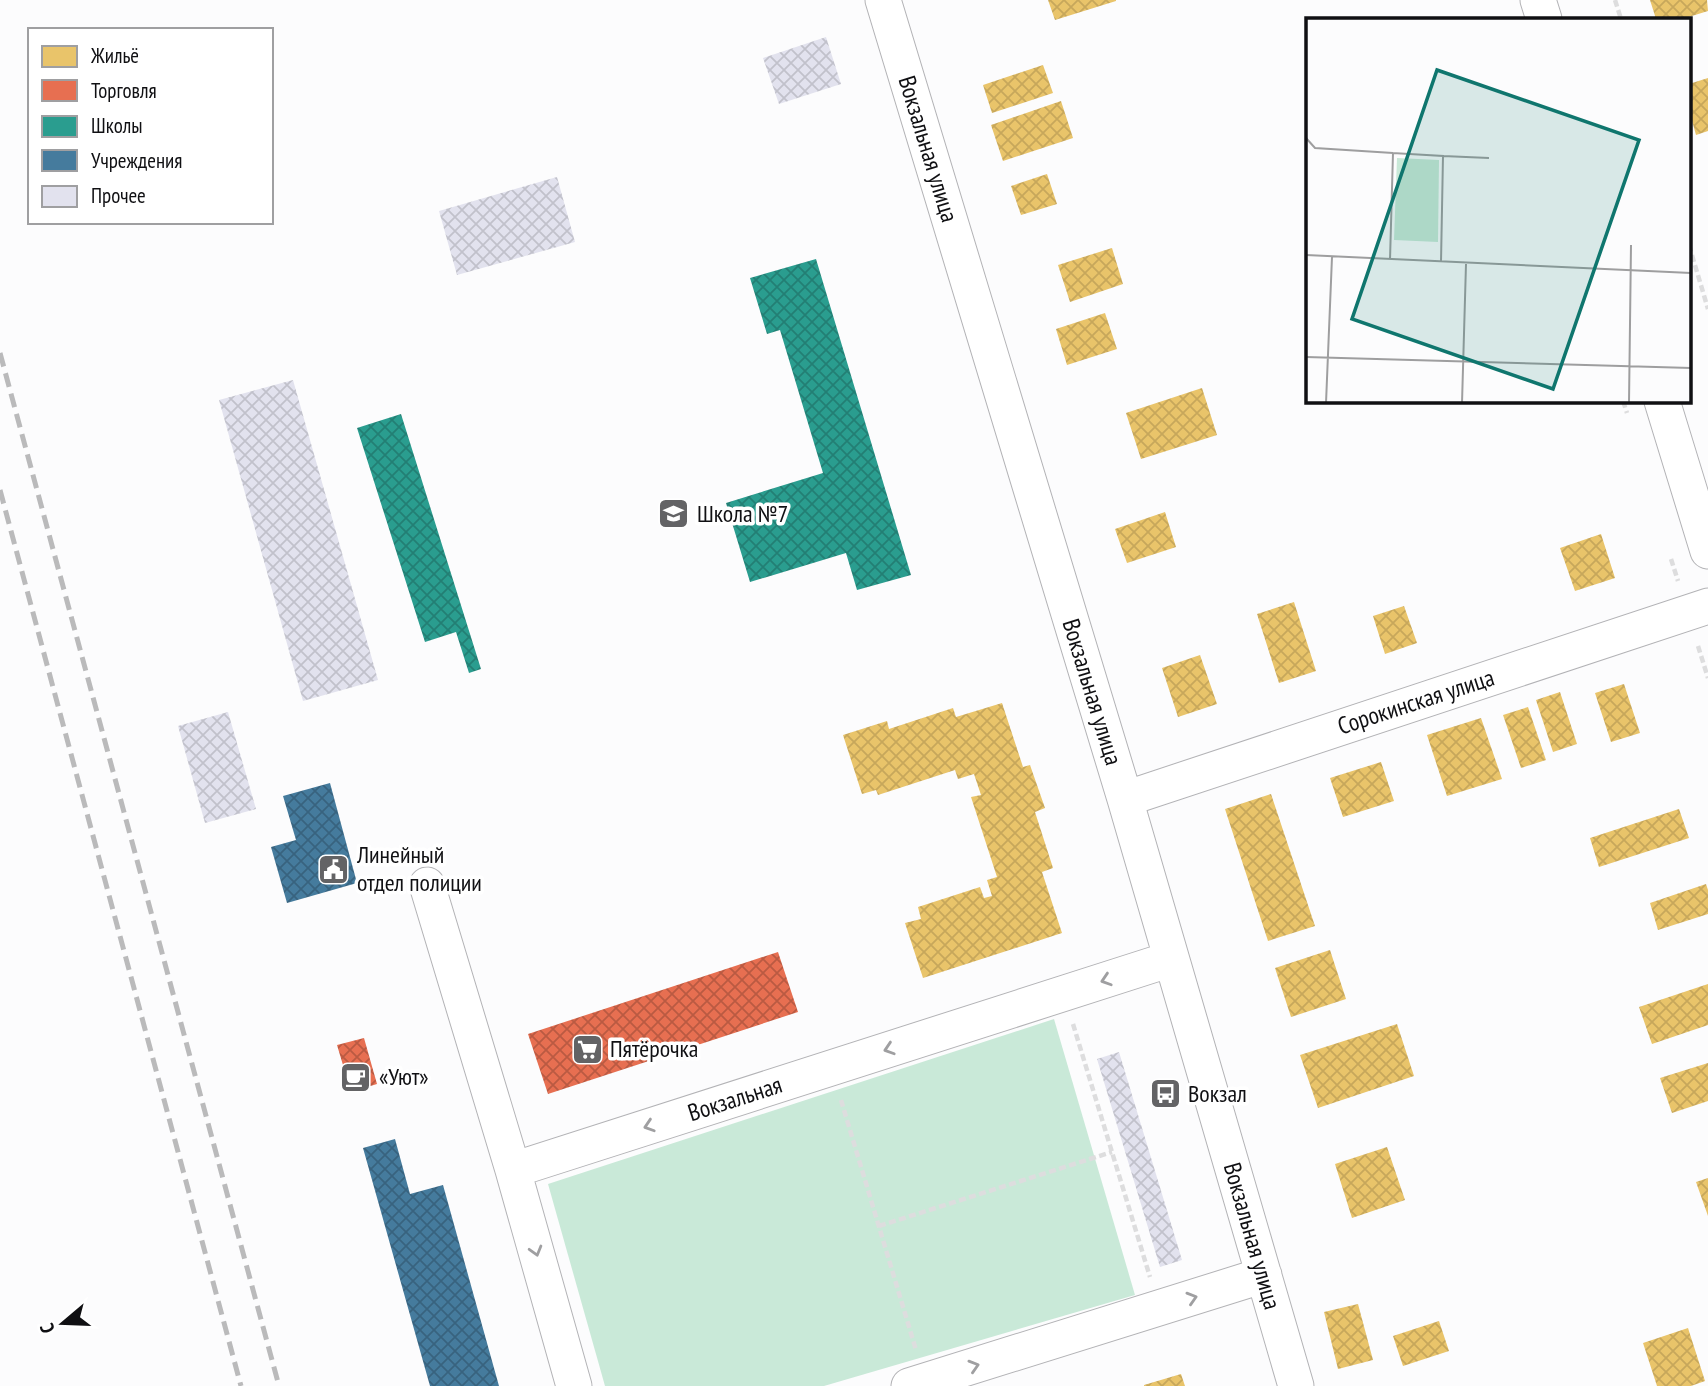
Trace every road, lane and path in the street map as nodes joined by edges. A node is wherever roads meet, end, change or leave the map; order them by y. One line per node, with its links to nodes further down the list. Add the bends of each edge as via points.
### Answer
1 (883, 0): 11 (street, Вокзальная улица)
2 (1538, 0): 4 (street)
3 (1615, 0): 5 (path)
4 (1544, 18)
5 (1621, 18)
6 (1690, 248): 7 (path)
7 (1708, 309)
8 (1661, 402): 9 (street)
9 (1708, 551)
10 (1708, 606): 11 (street, Сорокинская улица)
11 (1125, 799): 13 (street, Вокзальная улица)
12 (427, 885): 17 (street)
13 (1171, 958): 14 (street, Вокзальная, one-way to 14); 19 (street, Вокзальная улица)
14 (1064, 993): 15 (street, Вокзальная, one-way to 15); 16 (path)
15 (832, 1068): 17 (street, Вокзальная, one-way to 17); 18 (path)
16 (1112, 1152): 18 (path); 20 (path)
17 (513, 1170): 22 (street, one-way to 22)
18 (879, 1226): 21 (path)
19 (1264, 1275): 20 (street, one-way to 19); 23 (street, Вокзальная улица)
20 (1159, 1308): 21 (street, one-way to 20)
21 (917, 1384)
22 (574, 1386)
23 (1296, 1386)

